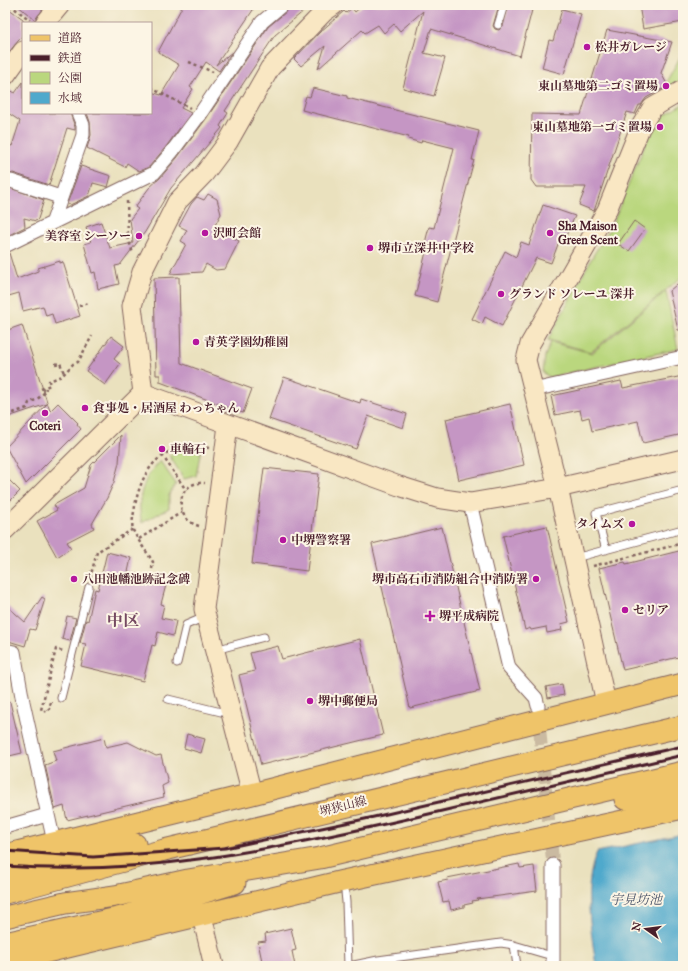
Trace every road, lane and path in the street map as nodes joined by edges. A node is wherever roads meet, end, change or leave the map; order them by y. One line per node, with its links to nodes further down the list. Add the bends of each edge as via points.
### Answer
1 (10, 5): 6 (path)
2 (60, 5): 6 (street)
3 (282, 5): 11 (street, via 262,22)
4 (334, 5): 21 (street, via 324,12 270,68 228,142 204,174 177,202)
5 (504, 5): 7 (lane)
6 (44, 22)
7 (498, 25)
8 (22, 52): 10 (street)
9 (189, 62): 11 (path)
10 (5, 76)
11 (225, 76): 15 (street)
12 (152, 89): 15 (path)
13 (683, 90): 30 (street, via 652,108 644,121 607,210 530,344 526,360)
14 (78, 114): 17 (street, via 84,125 83,134)
15 (200, 114): 19 (street, via 154,173)
16 (11, 181): 17 (street)
17 (60, 197): 19 (street)
18 (127, 200): 21 (path, via 128,237 135,263)
19 (54, 221): 20 (street)
20 (5, 246)
21 (142, 272): 31 (street, via 132,306)
22 (89, 303): 23 (path)
23 (79, 306)
24 (92, 336): 27 (path, via 78,362)
25 (683, 357): 30 (street)
26 (55, 364): 27 (path, via 60,363)
27 (64, 373): 28 (path, via 49,381 50,385)
28 (46, 387): 29 (path); 32 (path, via 45,392 37,400 29,403 27,408)
29 (41, 389)
30 (533, 390): 38 (street)
31 (143, 393): 33 (street); 45 (street)
32 (13, 413)
33 (228, 425): 41 (street, via 436,498); 53 (street, via 204,609)
34 (212, 449): 35 (path, via 193,446)
35 (162, 455): 39 (path); 46 (path, via 147,470 141,481 135,504)
36 (683, 459): 38 (street)
37 (208, 484): 39 (path, via 196,484)
38 (558, 488): 41 (street); 50 (street)
39 (186, 490): 42 (path, via 181,500)
40 (683, 490): 49 (lane, via 596,513)
41 (470, 503): 66 (street, via 509,668 536,698)
42 (182, 512): 43 (path, via 188,521); 47 (path)
43 (203, 526)
44 (683, 529): 49 (lane)
45 (5, 530)
46 (133, 530): 47 (path); 52 (path, via 97,552)
47 (139, 539): 51 (path, via 153,562)
48 (683, 543): 50 (path)
49 (606, 550): 50 (lane)
50 (581, 563): 65 (street)
51 (152, 569)
52 (88, 587): 63 (lane)
53 (206, 617): 57 (street); 60 (lane, via 186,625)
54 (264, 637): 57 (lane)
55 (56, 649): 62 (path, via 41,710 48,712)
56 (5, 650): 74 (street, via 14,652)
57 (215, 650): 67 (street)
58 (63, 651): 59 (path)
59 (61, 659)
60 (177, 663)
61 (683, 684): 65 (main road)
62 (52, 697)
63 (61, 698)
64 (168, 699): 67 (lane, via 221,712)
65 (606, 703): 71 (main road)
66 (538, 706)
67 (230, 709): 71 (street)
68 (683, 726): 72 (main road, 堺狭山線)
69 (683, 772): 75 (main road)
70 (683, 789): 75 (main road)
71 (252, 794): 77 (main road)
72 (372, 799): 81 (main road, via 140,842); 83 (main road, 堺狭山線, via 164,850)
73 (683, 808): 82 (main road)
74 (47, 815): 76 (street); 77 (street)
75 (476, 821): 79 (main road)
76 (5, 827)
77 (54, 842): 78 (main road)
78 (5, 855)
79 (320, 858): 85 (main road, via 65,903); 86 (main road, via 122,917)
80 (553, 865): 88 (street)
81 (5, 874)
82 (343, 881): 84 (main road); 91 (lane)
83 (5, 893)
84 (202, 916): 89 (main road); 90 (street)
85 (5, 917)
86 (5, 943)
87 (514, 945): 88 (lane); 91 (lane, via 501,943); 92 (lane)
88 (552, 961)
89 (5, 962)
90 (214, 966)
91 (348, 966)
92 (517, 966)

